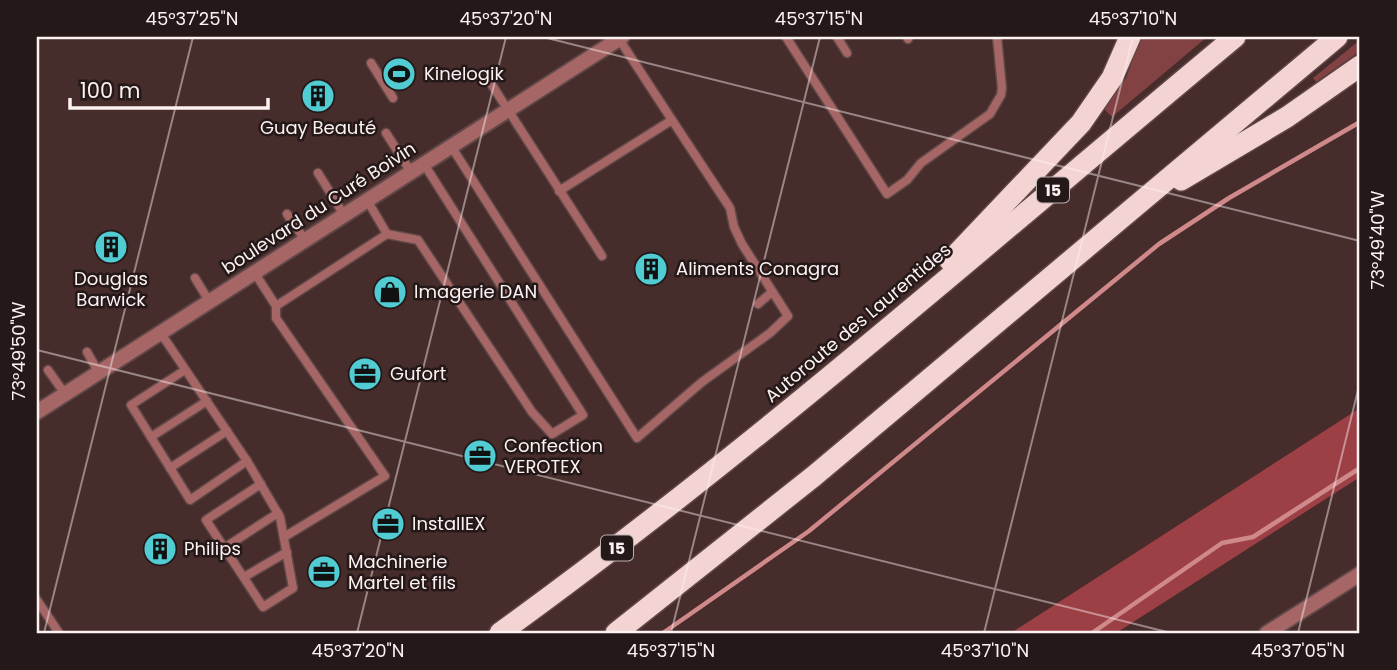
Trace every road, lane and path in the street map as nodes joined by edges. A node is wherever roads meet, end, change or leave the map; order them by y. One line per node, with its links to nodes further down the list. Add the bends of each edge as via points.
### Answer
1 (786, 37): 3 (lane, via 887,194 921,163 990,114 1002,88)
2 (837, 37): 8 (lane)
3 (997, 37)
4 (1130, 37): 34 (highway, via 1112,78 1081,123)
5 (1235, 37): 34 (highway, Autoroute des Laurentides / 15)
6 (1336, 37): 21 (highway)
7 (621, 38): 13 (street, boulevard du Curé Boivin); 14 (lane)
8 (847, 53)
9 (371, 63): 12 (lane)
10 (1360, 66): 21 (highway, via 1287,117)
11 (490, 82): 13 (lane)
12 (393, 98)
13 (509, 109): 16 (street, boulevard du Curé Boivin); 19 (lane)
14 (672, 120): 19 (lane); 29 (lane, via 730,208 734,228)
15 (386, 133): 17 (lane)
16 (451, 146): 17 (street, boulevard du Curé Boivin); 29 (lane, via 637,439 788,316)
17 (417, 168): 20 (street, boulevard du Curé Boivin); 24 (lane, via 583,415 552,434 418,240)
18 (318, 173): 23 (lane)
19 (559, 191): 26 (lane)
20 (367, 200): 23 (street, boulevard du Curé Boivin); 24 (lane)
21 (1129, 212): 56 (highway, via 795,492)
22 (287, 214): 25 (lane)
23 (344, 215): 25 (street, boulevard du Curé Boivin)
24 (387, 234): 32 (lane)
25 (305, 240): 27 (street, boulevard du Curé Boivin)
26 (602, 256)
27 (254, 272): 30 (street, boulevard du Curé Boivin); 32 (lane)
28 (195, 278): 30 (lane)
29 (772, 292): 31 (lane)
30 (209, 301): 33 (street, boulevard du Curé Boivin)
31 (758, 304)
32 (276, 306): 48 (lane, via 276,318 385,476)
33 (160, 332): 37 (lane); 38 (street, boulevard du Curé Boivin)
34 (871, 343): 55 (highway, Autoroute des Laurentides / 15, via 679,500)
35 (87, 352): 38 (lane)
36 (48, 370): 39 (lane)
37 (185, 370): 40 (lane); 43 (lane, via 131,405)
38 (99, 373): 39 (street, boulevard du Curé Boivin)
39 (65, 394): 41 (street, boulevard du Curé Boivin)
40 (207, 401): 42 (lane); 43 (lane)
41 (37, 412)
42 (227, 431): 44 (lane); 45 (lane)
43 (151, 437): 45 (lane)
44 (247, 461): 45 (lane, via 190,500); 46 (lane)
45 (170, 468)
46 (261, 484): 47 (lane); 49 (lane, via 206,520)
47 (278, 513): 48 (lane); 49 (lane)
48 (284, 537): 50 (lane)
49 (225, 548): 52 (lane)
50 (287, 552): 52 (lane); 52 (lane, via 293,588 263,607)
51 (1360, 574): 57 (street)
52 (244, 577)
53 (37, 600): 54 (lane)
54 (59, 633)
55 (500, 633)
56 (616, 633)
57 (1267, 633)

